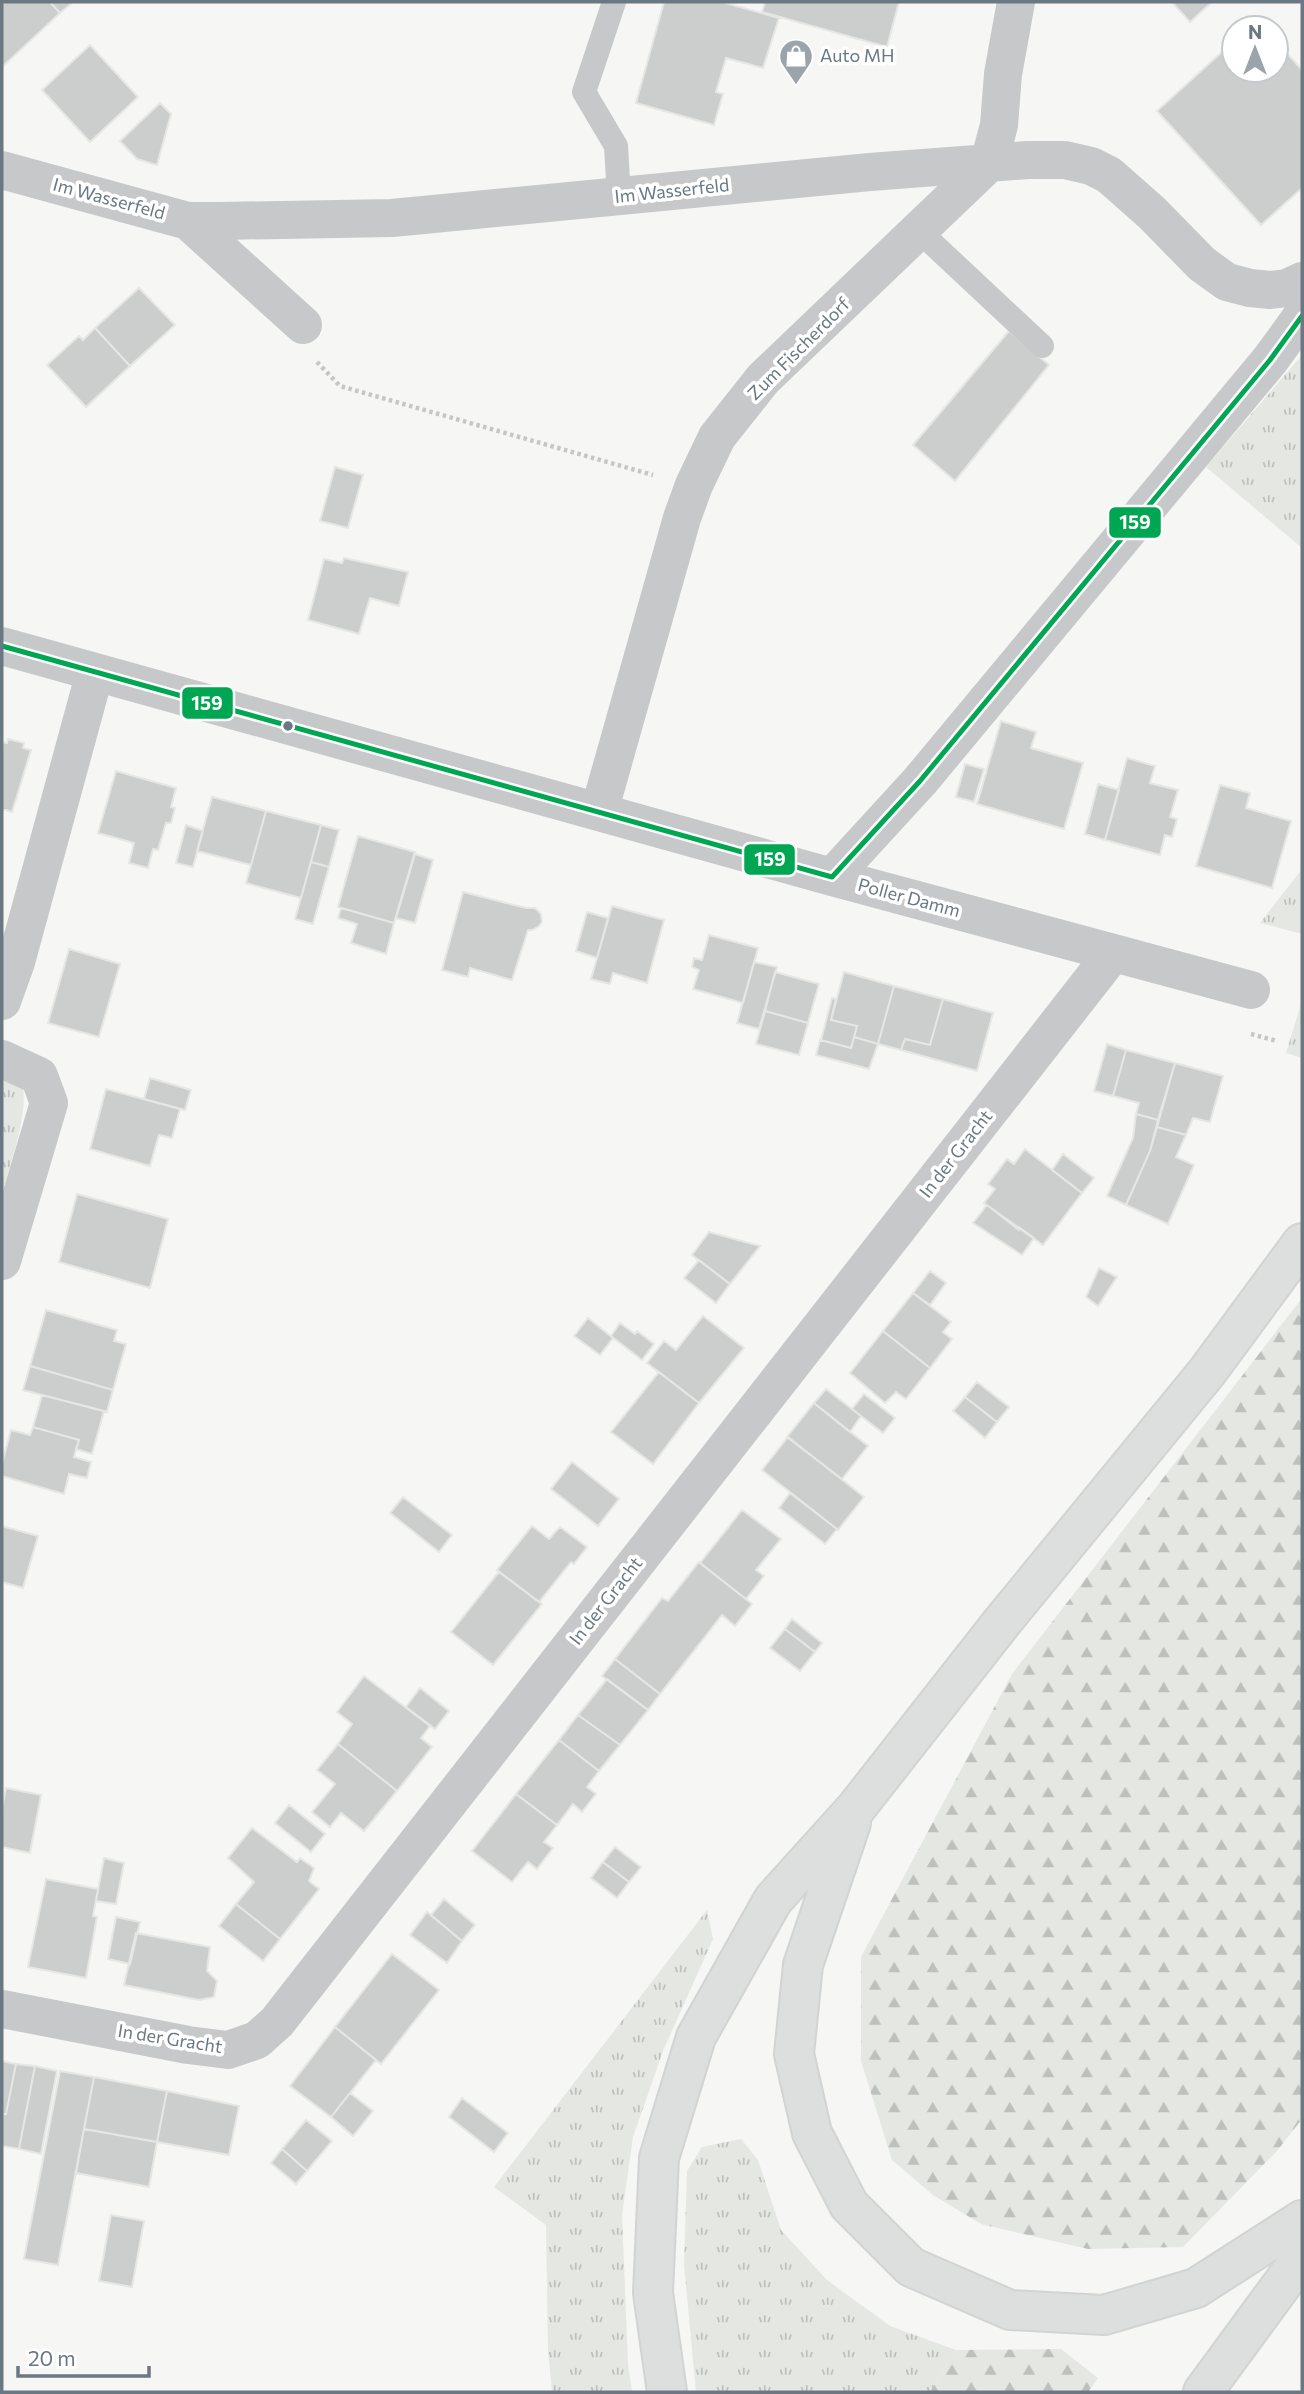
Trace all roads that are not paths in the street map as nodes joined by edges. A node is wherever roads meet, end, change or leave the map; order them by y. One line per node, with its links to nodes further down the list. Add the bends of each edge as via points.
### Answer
1 (614, 2): 5 (lane, via 584,93 616,146)
2 (1016, 2): 3 (street, via 999,125)
3 (989, 163): 5 (street, Im Wasserfeld); 7 (street, Zum Fischerdorf); 8 (street, Im Wasserfeld, via 1065,160 1091,166 1124,187 1186,250 1227,282 1270,290)
4 (2, 170): 6 (street, Im Wasserfeld)
5 (619, 197): 6 (street, Im Wasserfeld, via 392,218)
6 (188, 221): 10 (street)
7 (919, 231): 11 (lane); 14 (street, Zum Fischerdorf, via 763,379 716,438 679,531)
8 (1302, 281)
9 (1302, 316): 15 (street, via 920,781)
10 (303, 325)
11 (1042, 346)
12 (2, 646): 13 (street, Poller Damm)
13 (95, 672): 14 (street, Poller Damm); 18 (street)
14 (599, 812): 15 (street, Poller Damm)
15 (832, 877): 16 (street, Poller Damm)
16 (1113, 953): 17 (street, Poller Damm); 23 (street, In der Gracht, via 276,2022 257,2040 228,2050)
17 (1251, 990)
18 (2, 1001)
19 (2, 1059): 21 (street, via 39,1076 49,1104)
20 (1302, 1243): 22 (highway, via 1207,1372)
21 (2, 1261)
22 (856, 1808): 24 (highway, via 803,1965 794,2054 812,2133 849,2205 911,2267 1010,2310 1104,2315 1196,2288); 26 (highway, via 773,1900 696,2037 659,2158 653,2293)
23 (2, 2009)
24 (1302, 2220)
25 (1302, 2257): 27 (highway)
26 (667, 2392)
27 (1203, 2392)

